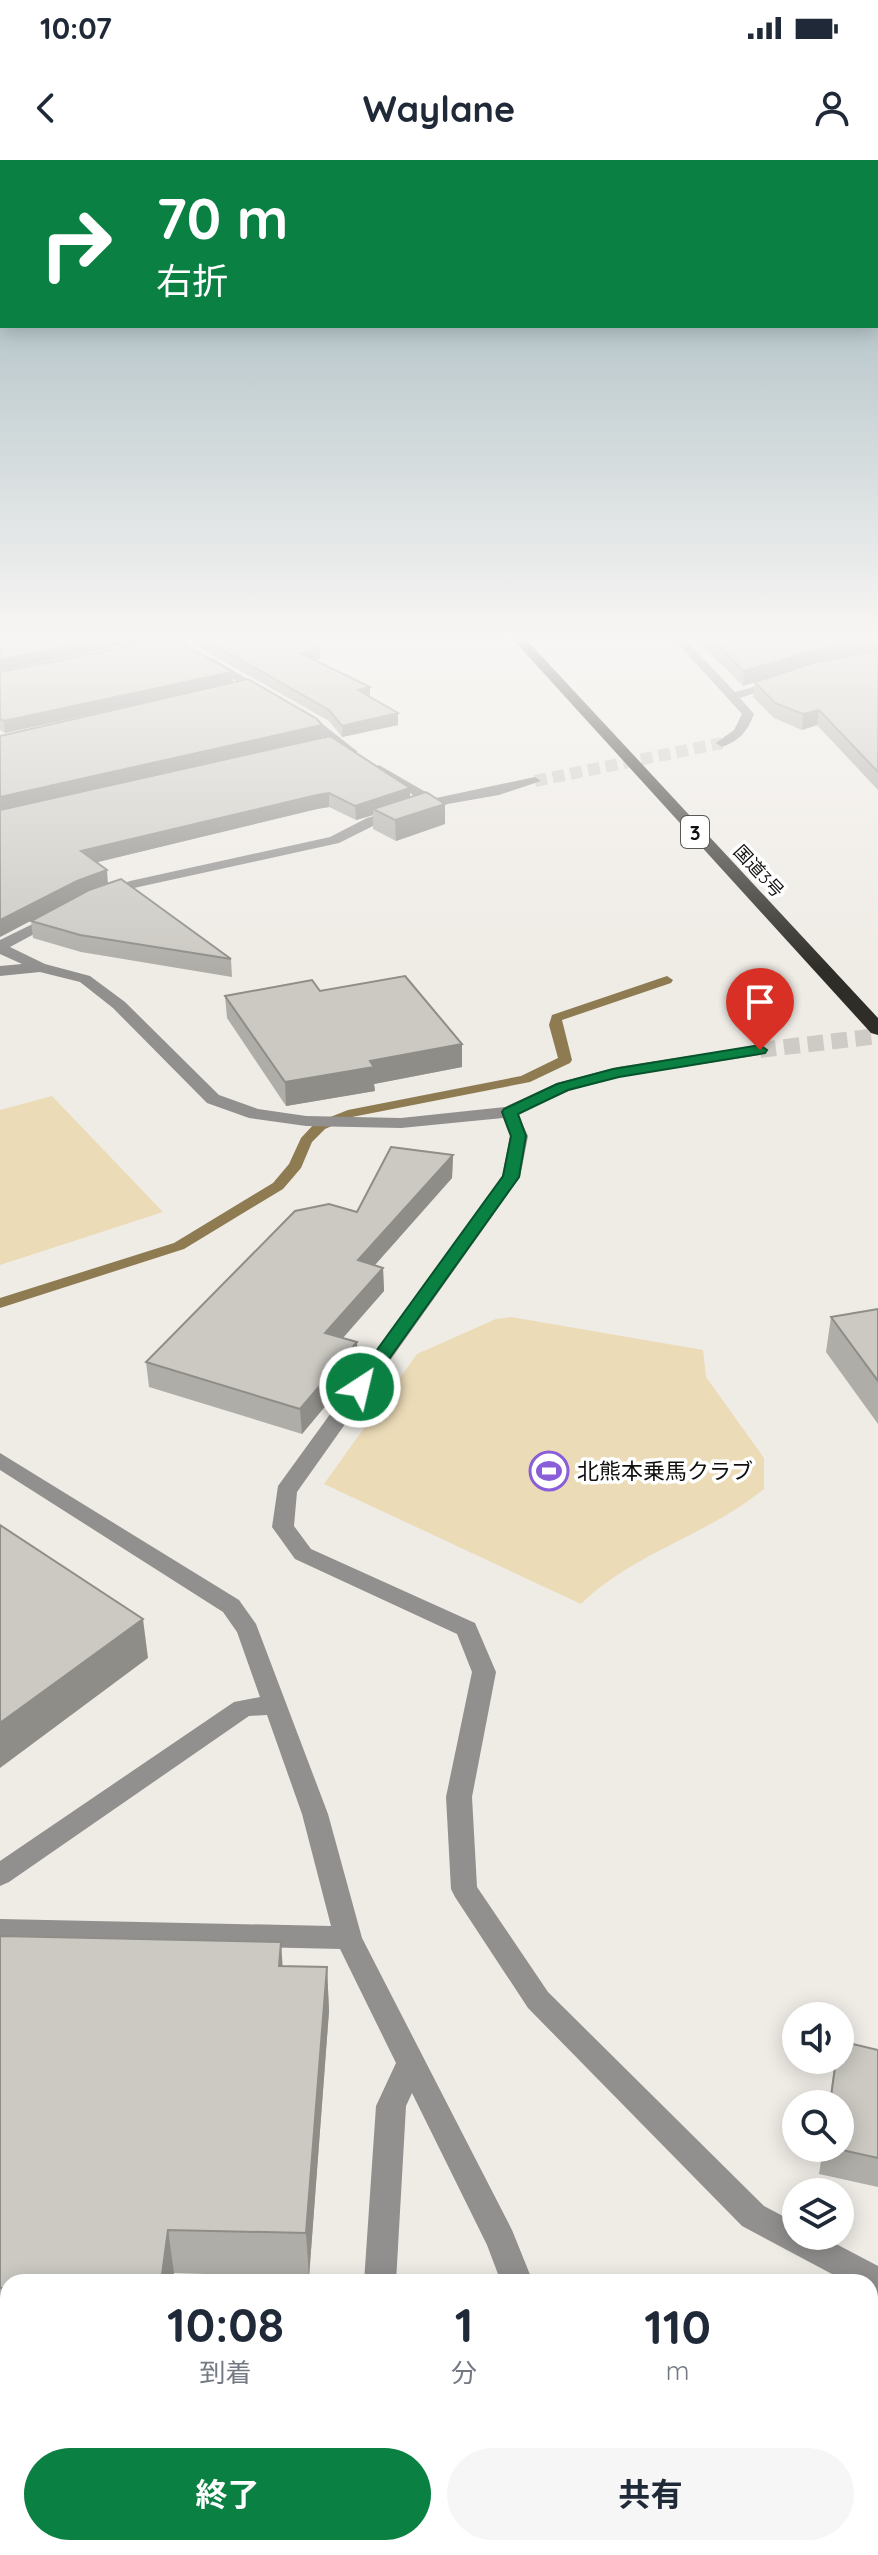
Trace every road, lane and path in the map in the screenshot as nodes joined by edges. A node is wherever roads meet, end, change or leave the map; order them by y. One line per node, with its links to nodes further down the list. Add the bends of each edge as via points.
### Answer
1 (341, 746): 4 (street)
2 (617, 746): 10 (highway, 国道3号 / 3)
3 (535, 781): 4 (street)
4 (434, 802): 5 (street, via 372,821 334,840 130,885)
5 (85, 901)
6 (71, 908): 7 (street)
7 (0, 947): 8 (street)
8 (40, 967): 9 (street); 12 (street, via 85,979 213,1099 255,1114 358,1124)
9 (0, 971)
10 (878, 1029)
11 (760, 1050): 12 (street, via 618,1072 563,1087)
12 (509, 1112): 21 (street, via 519,1136 511,1177 286,1491 283,1527 303,1554 467,1629 484,1672 459,1797 464,1889 538,2000 753,2216)
13 (0, 1460): 14 (street, via 231,1606 248,1630)
14 (274, 1705): 15 (street, via 243,1708); 17 (street, via 315,1814)
15 (0, 1875)
16 (0, 1930): 17 (street)
17 (348, 1938): 18 (street)
18 (412, 2060): 19 (street, via 391,2106); 20 (street)
19 (380, 2274)
20 (514, 2274)
21 (863, 2274)

